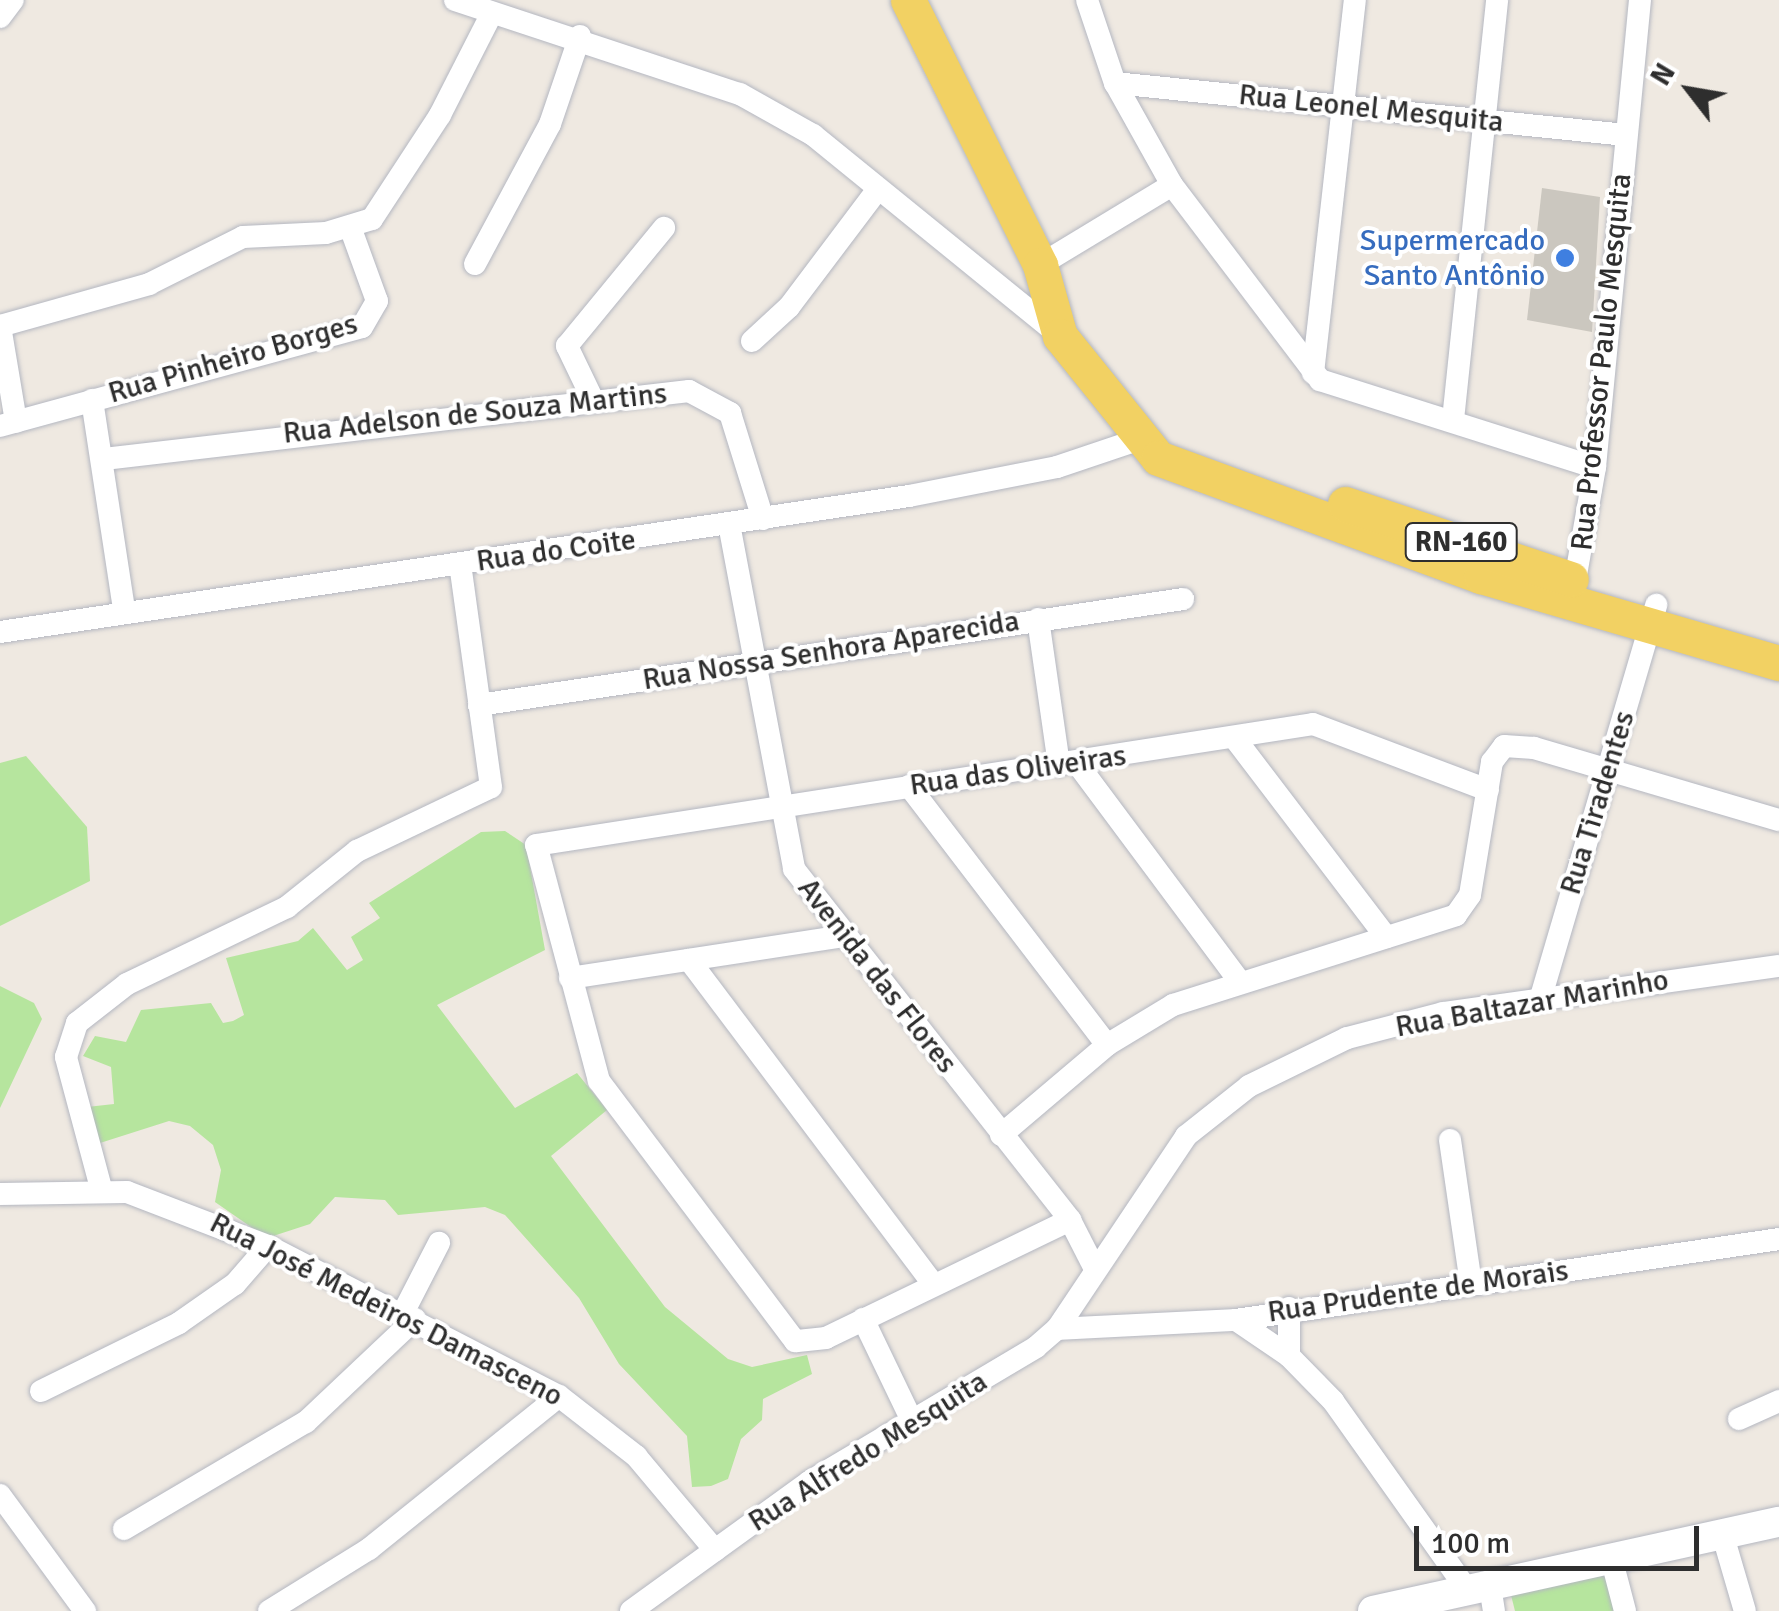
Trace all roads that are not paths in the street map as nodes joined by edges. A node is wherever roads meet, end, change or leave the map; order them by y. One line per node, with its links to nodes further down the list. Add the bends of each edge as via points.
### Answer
1 (13, 0): 9 (street)
2 (454, 0): 8 (street)
3 (908, 0): 20 (main road, RN-160)
4 (1086, 0): 11 (street)
5 (1354, 0): 12 (street)
6 (1496, 0): 13 (street)
7 (1640, 0): 14 (street, Rua Professor Paulo Mesquita)
8 (492, 14): 10 (street); 17 (street, via 398,186 372,219)
9 (0, 17)
10 (580, 36): 16 (street, via 740,94 812,136); 19 (street, via 550,124)
11 (1115, 83): 12 (street, Rua Leonel Mesquita); 15 (street)
12 (1341, 106): 13 (street, Rua Leonel Mesquita); 24 (street)
13 (1484, 120): 14 (street, Rua Leonel Mesquita); 27 (street)
14 (1626, 135): 31 (street, Rua Professor Paulo Mesquita)
15 (1172, 184): 20 (street); 24 (street)
16 (878, 189): 22 (street); 23 (street, via 789,306)
17 (350, 228): 21 (street, via 242,237 149,284); 26 (street, Rua Pinheiro Borges, via 377,302 362,327)
18 (664, 228): 25 (street, via 566,346)
19 (475, 264)
20 (1040, 265): 22 (main road, RN-160)
21 (0, 326): 28 (street)
22 (1060, 336): 29 (main road, RN-160)
23 (752, 341)
24 (1314, 373): 27 (street, via 1352,394)
25 (592, 398): 30 (street, Rua Adelson de Souza Martins); 32 (street, Rua Adelson de Souza Martins, via 689,391 716,401 742,437)
26 (92, 400): 28 (street, Rua Pinheiro Borges); 30 (street)
27 (1453, 420): 31 (street)
28 (8, 424)
29 (1146, 436): 32 (street, Rua do Coite, via 1110,454); 35 (main road, RN-160, via 1158,458)
30 (104, 458): 37 (street)
31 (1595, 467): 35 (street, Rua Professor Paulo Mesquita)
32 (764, 518): 33 (street, Rua do Coite)
33 (729, 524): 34 (street, Rua do Coite); 43 (street, Avenida das Flores)
34 (460, 565): 37 (street, Rua do Coite); 44 (street)
35 (1573, 592): 38 (main road, RN-160)
36 (1183, 599): 39 (street, Rua Nossa Senhora Aparecida)
37 (124, 610): 40 (street, Rua do Coite)
38 (1653, 615): 41 (main road, RN-160); 42 (main road, RN-160); 47 (street, Rua Tiradentes)
39 (1038, 619): 43 (street, Rua Nossa Senhora Aparecida); 46 (street)
40 (0, 632)
41 (1779, 644)
42 (1779, 662)
43 (756, 664): 44 (street, Rua Nossa Senhora Aparecida); 50 (street, Avenida das Flores)
44 (479, 705): 62 (street, via 491,786 358,851 287,907 127,984 77,1024 66,1058)
45 (1236, 740): 46 (street, Rua das Oliveiras); 49 (street, Rua das Oliveiras, via 1326,724); 53 (street)
46 (1067, 764): 48 (street, Rua das Oliveiras); 57 (street)
47 (1608, 771): 49 (street, via 1508,744 1494,756); 51 (street); 58 (street, Rua Tiradentes)
48 (909, 786): 50 (street, Rua das Oliveiras); 59 (street)
49 (1488, 790): 53 (street, via 1462,908 1441,924)
50 (782, 804): 52 (street, Avenida das Flores, via 794,869); 56 (street, Rua das Oliveiras, via 536,845)
51 (1779, 820)
52 (844, 936): 54 (street); 60 (street, Avenida das Flores)
53 (1386, 937): 57 (street)
54 (689, 960): 56 (street); 69 (street)
55 (1779, 966): 58 (street, Rua Baltazar Marinho)
56 (570, 978): 73 (street, via 599,1080 793,1339 811,1344)
57 (1240, 982): 59 (street, via 1172,1005)
58 (1540, 1000): 68 (street, Rua Baltazar Marinho, via 1347,1038 1249,1086 1186,1136)
59 (1106, 1045): 60 (street)
60 (1001, 1135): 64 (street, Avenida das Flores)
61 (1450, 1140): 70 (street)
62 (101, 1188): 63 (street, Rua José Medeiros Damasceno); 67 (street, Rua José Medeiros Damasceno, via 174,1204)
63 (0, 1194)
64 (1070, 1220): 68 (street, Avenida das Flores); 69 (street)
65 (1779, 1239): 70 (street, Rua Prudente de Morais)
66 (438, 1244): 72 (street)
67 (268, 1246): 72 (street, Rua José Medeiros Damasceno); 77 (street, via 235,1284 180,1324)
68 (1095, 1270): 75 (street, Rua Baltazar Marinho)
69 (932, 1283): 73 (street)
70 (1472, 1284): 71 (street, Rua Prudente de Morais)
71 (1289, 1308): 74 (street, Rua Prudente de Morais); 76 (street)
72 (409, 1316): 78 (street, Rua José Medeiros Damasceno); 84 (street, via 306,1422)
73 (863, 1320): 81 (street)
74 (1236, 1320): 75 (street, Rua Prudente de Morais); 76 (street)
75 (1056, 1329): 81 (street, Rua Alfredo Mesquita)
76 (1289, 1356): 88 (street, via 1333,1401)
77 (42, 1391)
78 (559, 1396): 86 (street, Rua José Medeiros Damasceno, via 636,1456); 90 (street, via 368,1549)
79 (1779, 1401): 80 (street)
80 (1739, 1418)
81 (912, 1421): 86 (street, Rua Alfredo Mesquita)
82 (0, 1495): 89 (street)
83 (1779, 1522): 85 (main road)
84 (124, 1529)
85 (1723, 1536): 87 (main road); 94 (street)
86 (715, 1550): 91 (street, Rua Alfredo Mesquita)
87 (1612, 1560): 88 (main road); 93 (street)
88 (1484, 1596): 92 (main road)
89 (85, 1611)
90 (269, 1611)
91 (631, 1611)
92 (1373, 1611)
93 (1624, 1611)
94 (1744, 1611)

